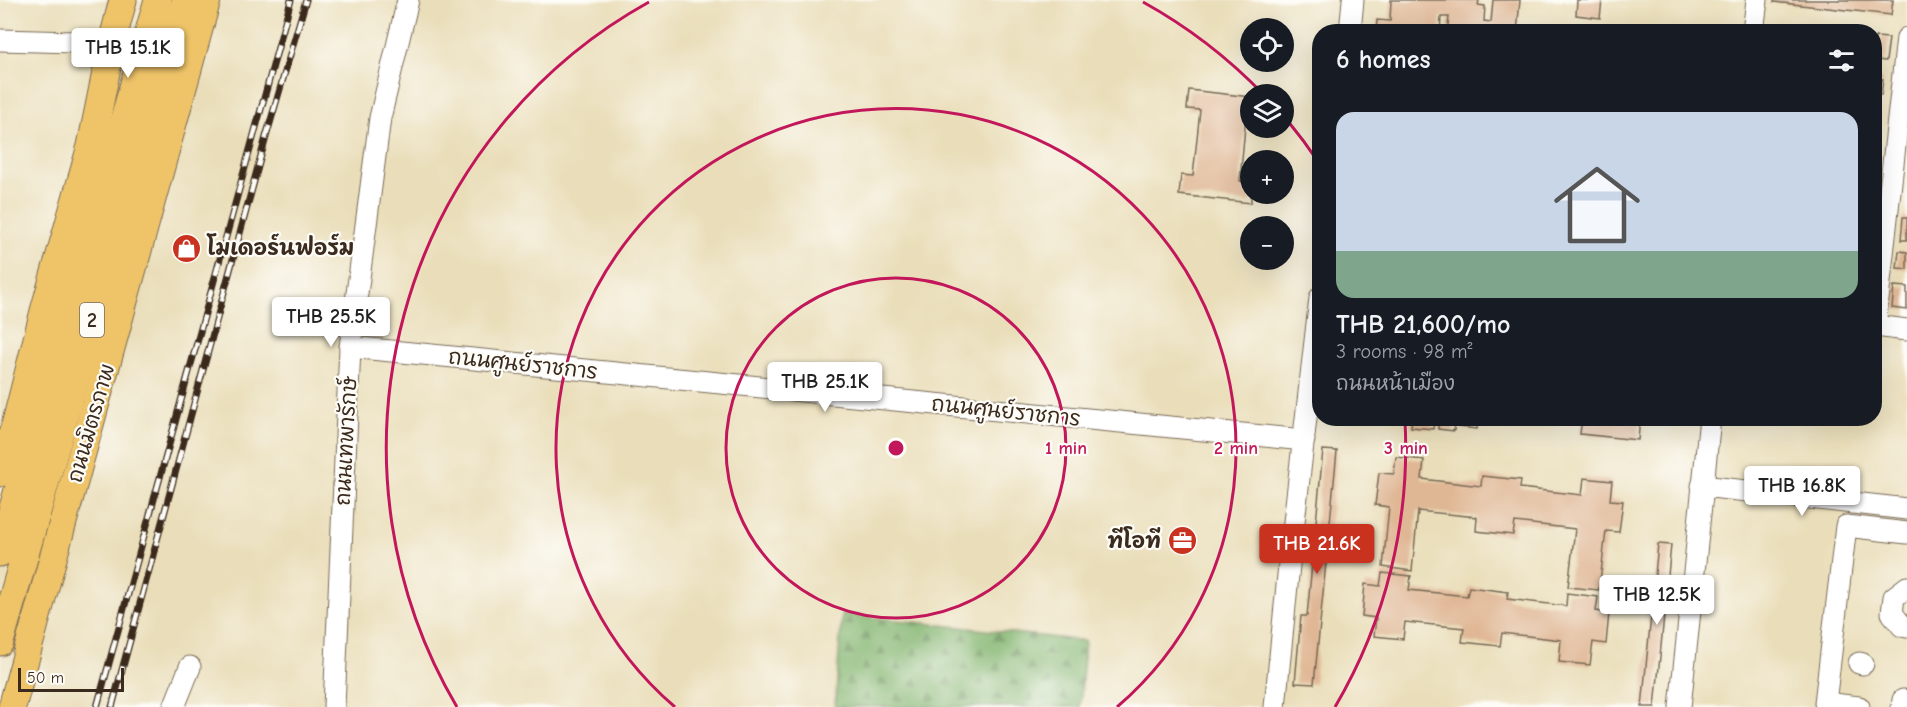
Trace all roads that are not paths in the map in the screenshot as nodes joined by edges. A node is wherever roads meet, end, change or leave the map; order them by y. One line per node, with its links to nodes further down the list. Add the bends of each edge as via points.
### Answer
1 (123, 0): 13 (main road)
2 (136, 0): 14 (main road)
3 (158, 0): 26 (main road, 2)
4 (186, 0): 29 (main road, ถนนมิตรภาพ / 2)
5 (207, 0): 31 (main road, ถนนมิตรภาพ / 2)
6 (408, 0): 18 (street, ถนนเทพารักษ์, via 380,118)
7 (1353, 0): 9 (street)
8 (1757, 0): 10 (street)
9 (1351, 24)
10 (1754, 24)
11 (1907, 38): 15 (street)
12 (0, 40): 13 (street)
13 (112, 43): 14 (main road)
14 (98, 121): 22 (main road)
15 (1882, 263)
16 (1882, 327): 17 (street)
17 (1907, 330)
18 (350, 347): 21 (street, ถนนศูนย์ราชการ); 33 (street, ถนนเทพารักษ์)
19 (1312, 369): 21 (street)
20 (1709, 426): 23 (street)
21 (1304, 440): 34 (street)
22 (0, 472)
23 (1702, 486): 24 (street); 35 (street)
24 (1907, 509)
25 (1907, 533): 36 (street, via 1846,526 1825,703)
26 (0, 553)
27 (1907, 587): 28 (street, via 1894,597 1892,613)
28 (1907, 627)
29 (0, 642)
30 (190, 667): 32 (street)
31 (12, 707)
32 (174, 707)
33 (334, 707)
34 (1275, 707)
35 (1680, 707)
36 (1859, 707)

